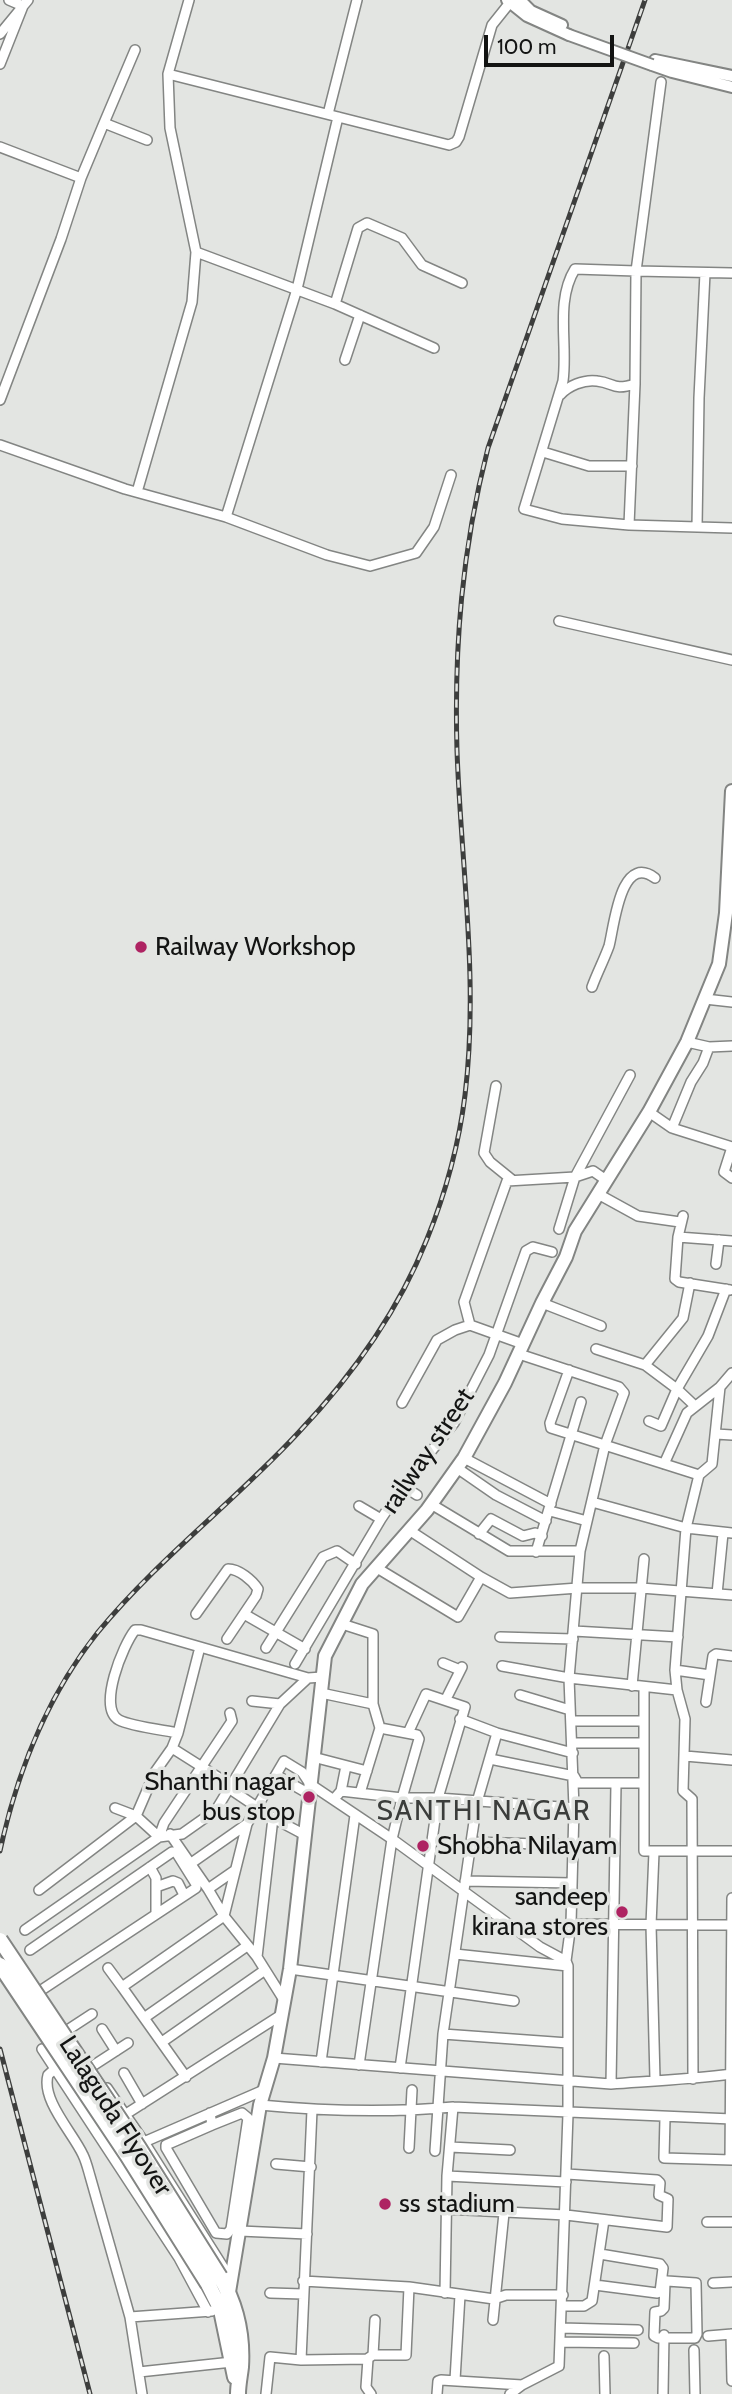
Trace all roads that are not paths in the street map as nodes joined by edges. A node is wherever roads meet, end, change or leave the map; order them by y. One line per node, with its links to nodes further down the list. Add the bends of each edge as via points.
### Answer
1 (9, 0): 5 (street)
2 (189, 0): 10 (street)
3 (357, 0): 14 (street)
4 (512, 1): 8 (street, via 570,32); 14 (street, via 492,25 456,142 443,144)
5 (26, 3): 6 (street); 9 (street)
6 (0, 34)
7 (135, 50): 15 (street)
8 (654, 62): 11 (street); 13 (street, via 672,72)
9 (0, 64)
10 (168, 74): 14 (street); 19 (street, via 170,128)
11 (732, 76)
12 (661, 82): 20 (street)
13 (732, 87)
14 (333, 116): 24 (street)
15 (104, 123): 16 (street); 18 (street)
16 (147, 140)
17 (0, 147): 18 (street)
18 (81, 178): 31 (street)
19 (196, 252): 24 (street); 36 (street, via 192,302)
20 (636, 271): 21 (street); 29 (street); 30 (street, via 575,269 565,292 566,359)
21 (705, 272): 22 (street); 39 (street)
22 (732, 273)
23 (462, 283): 25 (street, via 422,264 402,238 367,223 358,228)
24 (297, 289): 25 (street); 37 (street)
25 (335, 304): 26 (street)
26 (360, 315): 27 (street); 28 (street)
27 (434, 348)
28 (345, 360)
29 (635, 384): 30 (street, via 611,386 596,380 567,388); 34 (street)
30 (557, 398): 33 (street)
31 (0, 400)
32 (0, 445): 36 (street)
33 (543, 452): 34 (street, via 589,466); 38 (street, via 524,509 562,519)
34 (632, 466): 38 (street)
35 (451, 475): 37 (street, via 434,527 416,553 381,564 370,566 327,555)
36 (138, 492): 37 (street)
37 (226, 517)
38 (629, 525): 39 (street)
39 (697, 527): 40 (street)
40 (732, 528)
41 (559, 621): 42 (street)
42 (732, 660)
43 (732, 790): 45 (main road)
44 (655, 878): 46 (street, via 640,871 619,898 609,946)
45 (729, 913): 47 (main road, via 719,964)
46 (592, 987)
47 (705, 999): 48 (street); 49 (main road)
48 (732, 1002)
49 (687, 1042): 50 (street); 54 (main road)
50 (709, 1046): 51 (street); 55 (street)
51 (732, 1046)
52 (630, 1075): 57 (street)
53 (496, 1086): 61 (street, via 484,1153)
54 (649, 1112): 55 (street); 62 (main road)
55 (672, 1128): 56 (street)
56 (732, 1147): 60 (street, via 724,1172)
57 (589, 1151): 58 (street); 59 (street)
58 (593, 1171): 59 (street); 62 (street)
59 (575, 1177): 61 (street); 64 (street)
60 (732, 1178)
61 (511, 1179): 73 (street, via 505,1184 464,1302)
62 (606, 1180): 63 (main road)
63 (598, 1194): 65 (street, via 638,1216 682,1219); 72 (main road, via 575,1231)
64 (559, 1229)
65 (678, 1237): 66 (street); 70 (street, via 674,1276)
66 (719, 1240): 67 (street); 69 (street)
67 (732, 1241)
68 (552, 1252): 75 (street, railway street, via 533,1247 526,1251)
69 (716, 1264)
70 (690, 1283): 71 (street); 78 (street, via 683,1318)
71 (729, 1290): 82 (street)
72 (542, 1303): 74 (street); 76 (main road)
73 (470, 1325): 75 (street); 84 (street, via 437,1340)
74 (601, 1326)
75 (497, 1334): 76 (street); 94 (street, railway street, via 454,1423)
76 (521, 1349): 79 (street); 91 (main road)
77 (596, 1349): 78 (street)
78 (646, 1365): 82 (street)
79 (569, 1370): 87 (street, via 550,1425); 90 (street, via 624,1390)
80 (732, 1373): 81 (street)
81 (720, 1387): 85 (street); 88 (street)
82 (677, 1389): 85 (street); 86 (street, via 661,1426)
83 (581, 1402): 87 (street)
84 (402, 1404)
85 (695, 1406): 92 (street, via 687,1413)
86 (649, 1421)
87 (572, 1434): 90 (street); 99 (street)
88 (716, 1434): 89 (street); 93 (street, via 712,1464)
89 (732, 1435)
90 (605, 1445): 92 (street); 96 (street)
91 (460, 1463): 97 (main road); 99 (street); 101 (street, via 496,1495)
92 (664, 1464): 93 (street)
93 (699, 1475): 103 (street)
94 (403, 1486): 95 (street); 100 (street, railway street)
95 (417, 1494)
96 (592, 1502): 102 (street); 103 (street)
97 (430, 1504): 104 (main road); 106 (street)
98 (359, 1506): 100 (street)
99 (551, 1508): 101 (street); 102 (street)
100 (381, 1519): 111 (street, railway street)
101 (547, 1521): 107 (street)
102 (587, 1521): 108 (street)
103 (686, 1528): 105 (street); 116 (street)
104 (409, 1530): 112 (main road); 113 (street)
105 (728, 1533): 117 (street)
106 (479, 1534): 107 (street, via 491,1519 523,1536); 109 (street, via 509,1551)
107 (542, 1536): 109 (street)
108 (580, 1551): 109 (street); 114 (street)
109 (536, 1552)
110 (644, 1559): 115 (street)
111 (356, 1564): 122 (street, via 337,1551 326,1554); 130 (street, railway street)
112 (377, 1568): 113 (street, via 458,1617); 121 (main road, via 362,1584)
113 (481, 1577): 114 (street, via 510,1593)
114 (578, 1588): 115 (street); 123 (street)
115 (641, 1588): 116 (street); 124 (street)
116 (681, 1591): 117 (street); 126 (street)
117 (717, 1594): 118 (street)
118 (732, 1595)
119 (196, 1614): 120 (street, via 232,1569 258,1589)
120 (244, 1614): 122 (street); 127 (street)
121 (342, 1624): 137 (main road, via 325,1656); 149 (street, via 373,1634)
122 (276, 1632): 129 (street); 130 (street)
123 (574, 1635): 124 (street); 125 (street); 139 (street)
124 (639, 1635): 126 (street); 140 (street)
125 (500, 1637)
126 (678, 1637): 135 (street)
127 (227, 1639)
128 (200, 1647): 138 (street); 156 (street); 156 (street, via 135,1630 110,1695 110,1709 118,1720)
129 (266, 1648)
130 (305, 1649): 133 (street, railway street)
131 (732, 1656): 136 (street, via 713,1656)
132 (443, 1663): 145 (street, via 461,1669)
133 (295, 1664)
134 (502, 1666): 139 (street)
135 (676, 1671): 136 (street); 142 (street)
136 (710, 1675): 147 (street)
137 (322, 1677): 138 (street); 143 (main road)
138 (308, 1678): 148 (street)
139 (569, 1678): 140 (street); 150 (street)
140 (632, 1686): 141 (street)
141 (644, 1688): 142 (street); 154 (street)
142 (677, 1690): 162 (street, via 685,1719)
143 (321, 1693): 149 (street); 163 (main road)
144 (520, 1695): 150 (street)
145 (446, 1699): 152 (street, via 465,1707); 157 (street, via 425,1695)
146 (252, 1701): 148 (street)
147 (706, 1702)
148 (280, 1704): 173 (street)
149 (373, 1704): 155 (street)
150 (570, 1710): 153 (street)
151 (230, 1713): 166 (street, via 232,1721)
152 (460, 1719): 158 (street); 178 (street)
153 (571, 1721): 154 (street); 161 (street)
154 (644, 1721): 159 (street)
155 (380, 1728): 157 (street); 168 (street)
156 (178, 1733): 160 (street)
157 (408, 1733): 177 (street, via 419,1739)
158 (497, 1733): 161 (street); 164 (street)
159 (645, 1743): 161 (street); 171 (street)
160 (172, 1748): 166 (street); 185 (street, via 155,1772)
161 (572, 1748): 170 (street)
162 (685, 1756): 165 (street); 194 (street, via 683,1791 692,1800)
163 (313, 1757): 167 (street); 174 (main road)
164 (490, 1759): 170 (street); 180 (street)
165 (732, 1760)
166 (203, 1766): 173 (street); 190 (street)
167 (346, 1766): 168 (street); 175 (street)
168 (367, 1771): 176 (street)
169 (276, 1775): 174 (street); 174 (street, via 286,1761 304,1773); 181 (street)
170 (574, 1776): 172 (street, via 578,1783); 183 (street)
171 (644, 1783): 172 (street); 196 (street, via 644,1851)
172 (616, 1784): 212 (street)
173 (231, 1788): 181 (street); 188 (street, via 216,1810 182,1834)
174 (310, 1789): 179 (street); 189 (main road)
175 (341, 1791): 176 (street); 179 (street)
176 (360, 1793): 177 (street)
177 (401, 1798): 178 (street); 191 (street)
178 (438, 1798): 180 (street); 199 (street)
179 (334, 1799): 184 (street)
180 (477, 1802): 183 (street); 192 (street)
181 (258, 1807): 186 (street); 187 (street)
182 (115, 1808): 185 (street)
183 (574, 1808): 193 (street)
184 (355, 1815): 191 (street); 228 (street)
185 (136, 1816): 190 (street); 205 (street)
186 (273, 1818): 189 (street); 221 (street)
187 (247, 1824): 197 (street); 200 (street)
188 (170, 1834): 190 (street); 197 (street)
189 (305, 1835): 226 (main road)
190 (159, 1837): 216 (street)
191 (393, 1839): 199 (street); 229 (street)
192 (471, 1842): 193 (street); 201 (street)
193 (573, 1845): 202 (street)
194 (693, 1851): 195 (street); 196 (street); 213 (street)
195 (732, 1851)
196 (654, 1852): 214 (street)
197 (190, 1864): 204 (street)
198 (150, 1867): 203 (street); 207 (street, via 176,1852 196,1884); 219 (street)
199 (430, 1867): 206 (street); 230 (street)
200 (234, 1871): 204 (street); 210 (street)
201 (465, 1881): 202 (street); 206 (street)
202 (572, 1883): 211 (street)
203 (156, 1886): 207 (street, via 173,1881); 209 (street)
204 (208, 1889): 210 (street)
205 (39, 1890)
206 (465, 1891): 220 (street); 223 (street)
207 (184, 1895): 209 (street)
208 (732, 1898): 215 (street)
209 (156, 1914): 233 (street)
210 (224, 1916): 218 (street); 231 (street)
211 (571, 1924): 212 (street); 223 (street)
212 (614, 1924): 214 (street); 261 (street)
213 (693, 1924): 214 (street); 215 (street); 259 (street)
214 (651, 1925): 258 (street)
215 (732, 1925): 256 (street)
216 (25, 1930)
217 (0, 1940): 303 (main road, Lalaguda Flyover, bridge, via 139,2148)
218 (247, 1946): 221 (street); 238 (street)
219 (30, 1950)
220 (455, 1954): 223 (street); 232 (street)
221 (257, 1957): 227 (street)
222 (20, 1959): 233 (street)
223 (567, 1963): 244 (street)
224 (0, 1965): 303 (main road, Lalaguda Flyover, bridge)
225 (108, 1968): 231 (street)
226 (290, 1969): 228 (street); 234 (main road)
227 (265, 1970): 234 (street); 242 (street)
228 (334, 1975): 229 (street); 249 (street)
229 (372, 1980): 230 (street); 250 (street)
230 (413, 1985): 232 (street); 253 (street)
231 (122, 1987): 238 (street)
232 (449, 1990): 235 (street); 241 (street)
233 (40, 1991): 240 (street)
234 (284, 2000): 237 (main road)
235 (514, 2001)
236 (92, 2014): 240 (street)
237 (281, 2015): 248 (main road); 257 (street)
238 (144, 2018): 242 (street)
239 (102, 2029): 247 (street)
240 (66, 2031): 246 (street)
241 (443, 2034): 244 (street); 254 (street)
242 (162, 2042): 257 (street)
243 (128, 2043): 247 (street)
244 (568, 2043): 260 (street)
245 (42, 2049): 252 (street)
246 (79, 2049): 251 (street); 252 (street)
247 (116, 2050): 251 (street)
248 (274, 2058): 249 (street); 262 (main road)
249 (321, 2062): 250 (street)
250 (359, 2065): 253 (street)
251 (91, 2067): 271 (street)
252 (54, 2068): 303 (street, via 179,2258); 308 (street, via 48,2075 48,2090 83,2155)
253 (400, 2068): 254 (street)
254 (440, 2071): 260 (street); 268 (street)
255 (124, 2073): 264 (street)
256 (731, 2074): 259 (street); 274 (street)
257 (186, 2077): 264 (street)
258 (655, 2079): 259 (street); 261 (street)
259 (693, 2079)
260 (568, 2081): 261 (street); 272 (street)
261 (611, 2084)
262 (264, 2090): 265 (main road); 270 (street)
263 (412, 2090): 267 (street)
264 (142, 2104): 271 (street)
265 (260, 2105): 269 (street); 292 (main road)
266 (453, 2107): 268 (street); 272 (street); 277 (street)
267 (412, 2109): 268 (street); 269 (street); 278 (street)
268 (439, 2109): 280 (street)
269 (312, 2110): 283 (street)
270 (210, 2113): 275 (street); 276 (street)
271 (126, 2114): 276 (street)
272 (568, 2114): 273 (street); 285 (street)
273 (665, 2118): 274 (street); 281 (street, via 664,2158)
274 (730, 2119): 281 (street)
275 (212, 2125): 275 (street, via 166,2148 216,2232 227,2234 248,2118 242,2113)
276 (144, 2142): 303 (street)
277 (450, 2147): 279 (street); 284 (street)
278 (410, 2148)
279 (510, 2150)
280 (435, 2151)
281 (731, 2160)
282 (276, 2164): 283 (street)
283 (311, 2167): 293 (street)
284 (447, 2176): 285 (street); 286 (street)
285 (567, 2178): 288 (street); 289 (street, via 657,2180 659,2195 668,2199 667,2227)
286 (446, 2208): 287 (street); 301 (street)
287 (504, 2213): 288 (street); 306 (street)
288 (566, 2215): 289 (street); 305 (street)
289 (604, 2220): 294 (street)
290 (707, 2222): 291 (street)
291 (732, 2222)
292 (240, 2231): 293 (street); 303 (main road)
293 (307, 2234): 295 (street)
294 (600, 2255): 298 (street); 298 (street, via 660,2264 660,2292)
295 (303, 2281): 299 (street); 302 (street)
296 (732, 2282): 297 (street)
297 (713, 2283)
298 (595, 2285): 307 (street, via 590,2304)
299 (409, 2287): 301 (street); 321 (street, via 406,2355)
300 (270, 2293): 302 (street)
301 (445, 2293): 304 (street)
302 (303, 2294): 322 (street)
303 (221, 2295): 308 (street); 313 (main road)
304 (460, 2295): 306 (street); 326 (street)
305 (563, 2295): 306 (street); 307 (street)
306 (494, 2299): 309 (street)
307 (563, 2306): 311 (street)
308 (130, 2317): 324 (street)
309 (493, 2319)
310 (374, 2320): 321 (street)
311 (561, 2328): 312 (street); 317 (street)
312 (638, 2330)
313 (233, 2333): 323 (main road); 329 (main road, via 241,2364)
314 (732, 2334): 315 (street); 325 (street)
315 (708, 2336)
316 (664, 2337): 316 (street, via 696,2337 695,2282 665,2282 664,2308 654,2314 654,2336); 336 (street)
317 (561, 2342): 318 (street); 328 (street, via 559,2366)
318 (634, 2343)
319 (694, 2350): 337 (street)
320 (604, 2356): 335 (street)
321 (370, 2357): 322 (street); 332 (street, via 366,2388)
322 (301, 2360): 331 (street, via 270,2357)
323 (232, 2362): 324 (street); 329 (main road)
324 (139, 2372): 330 (street)
325 (732, 2375): 327 (street)
326 (455, 2380): 328 (street); 333 (street, via 438,2381)
327 (732, 2381)
328 (522, 2385): 334 (street)
329 (238, 2387)
330 (142, 2394)
331 (266, 2394)
332 (371, 2394)
333 (436, 2394)
334 (510, 2394)
335 (605, 2394)
336 (663, 2394)
337 (695, 2394)

